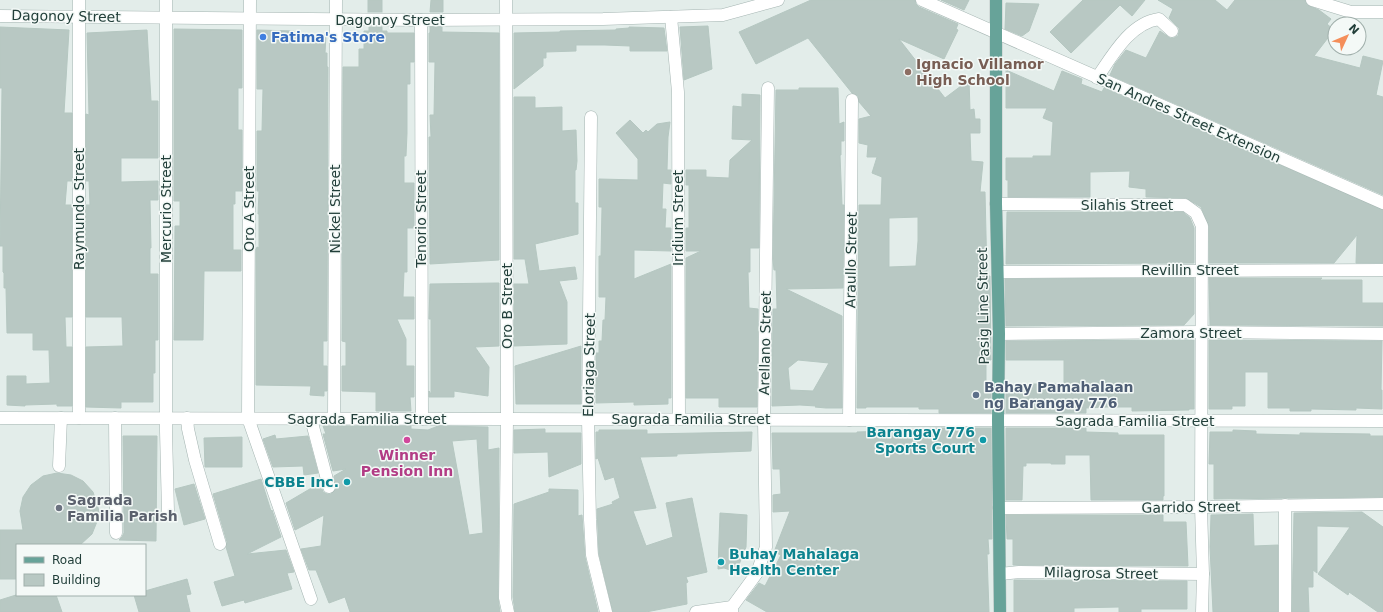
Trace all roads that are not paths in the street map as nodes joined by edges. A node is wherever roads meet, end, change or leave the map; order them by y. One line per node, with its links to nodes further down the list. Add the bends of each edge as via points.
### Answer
1 (79, 0): 12 (street, Raymundo Street)
2 (166, 0): 13 (street, Mercurio Street)
3 (250, 0): 15 (street, Oro A Street)
4 (336, 0): 16 (street, Nickel Street)
5 (506, 0): 18 (street, Oro B Street)
6 (778, 0): 14 (street, Dagonoy Street, via 723,15)
7 (922, 0): 20 (street, San Andres Street Extension)
8 (996, 0): 20 (main road, Pasig Line Street)
9 (1312, 0): 10 (street, via 1351,12)
10 (1383, 12)
11 (0, 16): 12 (street, Dagonoy Street)
12 (79, 17): 13 (street, Dagonoy Street); 35 (street, Raymundo Street)
13 (166, 17): 15 (street, Dagonoy Street); 37 (street, Mercurio Street)
14 (672, 17): 18 (street, Dagonoy Street); 45 (street, Iridium Street, via 678,92)
15 (250, 18): 16 (street, Dagonoy Street); 39 (street, Oro A Street)
16 (336, 19): 17 (street, Dagonoy Street); 40 (street, Nickel Street)
17 (421, 20): 18 (street, Dagonoy Street); 42 (street, Tenorio Street)
18 (506, 20): 43 (street, Oro B Street)
19 (1172, 31): 21 (street, via 1159,19 1152,20 1123,41)
20 (996, 33): 21 (street, San Andres Street Extension); 26 (main road, Pasig Line Street)
21 (1098, 78): 25 (street, San Andres Street Extension)
22 (768, 88): 46 (street, Arellano Street)
23 (852, 100): 47 (street, Araullo Street)
24 (591, 117): 44 (street, Eloriaga Street)
25 (1383, 202)
26 (996, 204): 27 (street, Silahis Street, via 1185,205 1196,213 1202,226); 29 (main road, Pasig Line Street)
27 (1201, 270): 28 (street, Revillin Street); 29 (street, Revillin Street); 30 (street, Silahis Street)
28 (1383, 270)
29 (998, 272): 31 (main road, Pasig Line Street)
30 (1201, 332): 31 (street, Zamora Street); 32 (street, Zamora Street); 49 (street, Silahis Street)
31 (999, 334): 48 (main road, Pasig Line Street)
32 (1383, 334)
33 (0, 418): 34 (street, Sagrada Familia Street)
34 (61, 418): 35 (street, Sagrada Familia Street); 51 (street)
35 (78, 418): 36 (street, Sagrada Familia Street)
36 (115, 418): 37 (street, Sagrada Familia Street); 58 (street)
37 (166, 418): 38 (street, Sagrada Familia Street); 57 (street, Mercurio Street)
38 (187, 418): 39 (street, Sagrada Familia Street); 59 (street, via 195,460)
39 (248, 418): 41 (street, Sagrada Familia Street); 62 (street, Oro A Street)
40 (334, 418): 41 (street, Sagrada Familia Street); 42 (street, Sagrada Familia Street)
41 (311, 419): 52 (street)
42 (422, 419): 43 (street, Sagrada Familia Street)
43 (507, 419): 44 (street, Sagrada Familia Street); 64 (street, Oro B Street, via 505,598)
44 (588, 419): 45 (street, Sagrada Familia Street); 65 (street, Eloriaga Street, via 592,555)
45 (678, 420): 46 (street, Sagrada Familia Street)
46 (764, 420): 47 (street, Sagrada Familia Street); 63 (street, Arellano Street, via 766,547 757,573)
47 (849, 420): 48 (street, Sagrada Familia Street)
48 (998, 420): 49 (street, Sagrada Familia Street); 56 (main road, Pasig Line Street)
49 (1201, 421): 50 (street, Sagrada Familia Street); 55 (street, Silahis Street)
50 (1383, 421)
51 (59, 466)
52 (328, 487)
53 (1383, 504): 54 (street, Garrido Street)
54 (1285, 505): 55 (street, Garrido Street); 69 (street)
55 (1201, 507): 56 (street, Garrido Street); 61 (street, Silahis Street)
56 (999, 508): 60 (main road, Pasig Line Street)
57 (168, 512)
58 (116, 533)
59 (220, 544)
60 (1000, 574): 61 (street, Milagrosa Street); 67 (main road, Pasig Line Street)
61 (1203, 574): 68 (street, Silahis Street)
62 (311, 599)
63 (732, 610): 66 (street)
64 (508, 612)
65 (606, 612)
66 (696, 612)
67 (1000, 612)
68 (1202, 612)
69 (1285, 612)

